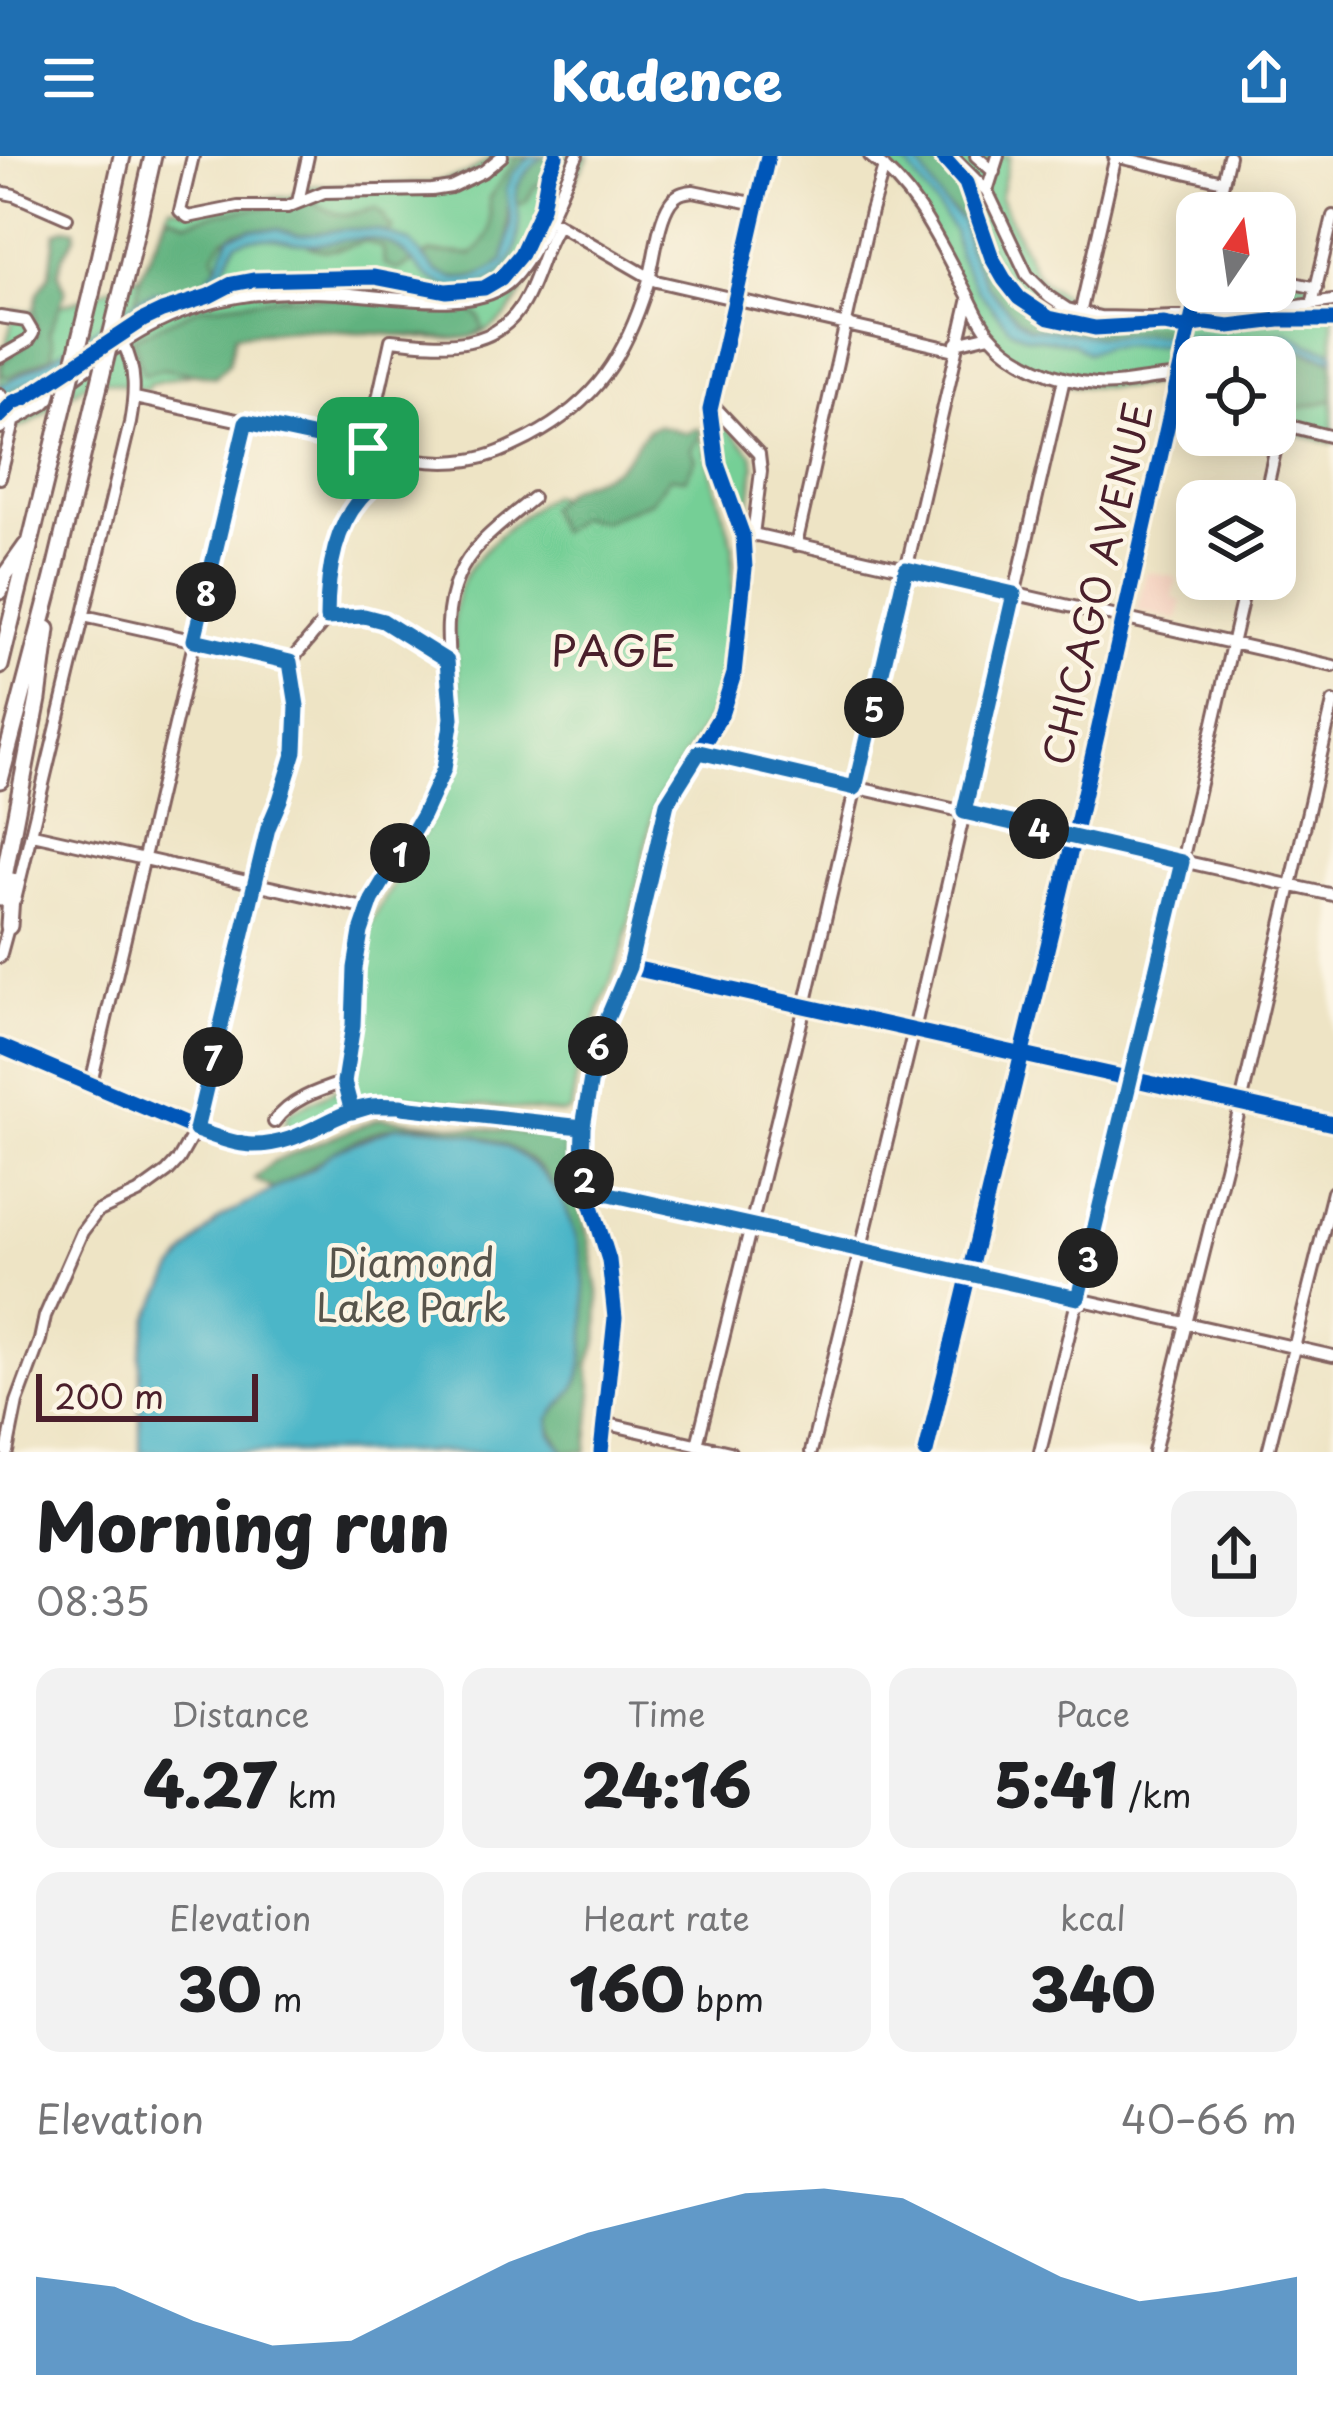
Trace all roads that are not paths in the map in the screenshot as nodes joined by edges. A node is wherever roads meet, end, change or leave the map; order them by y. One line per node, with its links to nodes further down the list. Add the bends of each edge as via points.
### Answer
1 (122, 156): 58 (highway, bridge)
2 (152, 156): 61 (highway, bridge)
3 (193, 156): 20 (street, via 180,211 188,217)
4 (308, 156): 20 (street)
5 (502, 156): 20 (street, via 451,187 324,192)
6 (577, 156): 24 (street)
7 (768, 156): 21 (street)
8 (870, 156): 14 (street)
9 (952, 156): 17 (street)
10 (976, 156): 15 (street)
11 (998, 156): 15 (street)
12 (1115, 156): 16 (street); 33 (street)
13 (1229, 156): 16 (street)
14 (884, 167): 28 (street, via 917,204); 36 (street)
15 (994, 172): 17 (street)
16 (1223, 181): 19 (street)
17 (987, 191): 33 (street, via 1027,274 1048,298)
18 (0, 192): 23 (street)
19 (1221, 192)
20 (298, 202)
21 (757, 204): 25 (street, via 677,195); 29 (street)
22 (1333, 216): 27 (street)
23 (67, 218)
24 (552, 222): 25 (street); 39 (street, via 520,271 490,294 242,296 168,316); 53 (street, via 525,301 493,332 458,344 392,340)
25 (650, 278): 29 (street); 54 (street, via 612,368 561,419 488,456)
26 (1296, 284): 27 (street)
27 (1317, 288): 31 (street)
28 (969, 298): 37 (street); 40 (street)
29 (736, 299): 36 (street); 47 (street)
30 (1333, 301): 31 (street)
31 (1312, 305): 35 (street)
32 (1193, 312): 35 (street, CHICAGO AVENUE)
33 (1080, 314): 35 (street)
34 (0, 316): 41 (street, via 26,321 33,333)
35 (1191, 322): 38 (street, CHICAGO AVENUE)
36 (845, 325): 40 (street); 59 (street)
37 (990, 335): 40 (street); 43 (street)
38 (1188, 336)
39 (123, 344): 45 (street); 48 (street, via 60,388)
40 (956, 347): 60 (street)
41 (0, 357)
42 (1176, 371): 43 (street, via 1119,385)
43 (1064, 379): 63 (street)
44 (1176, 390): 46 (street, CHICAGO AVENUE)
45 (135, 398): 49 (street); 65 (street)
46 (1174, 400): 67 (street, CHICAGO AVENUE)
47 (712, 404): 57 (street, via 717,464); 57 (street, via 759,454)
48 (8, 406): 50 (street); 55 (street)
49 (246, 422): 53 (street); 68 (street)
50 (0, 428)
51 (1296, 428): 52 (street)
52 (1333, 437)
53 (368, 448): 54 (street)
54 (400, 456): 66 (street, via 338,535)
55 (0, 478)
56 (533, 498): 70 (street, via 480,543 458,577)
57 (748, 536): 59 (street); 75 (street, via 734,674)
58 (31, 539): 62 (highway); 72 (highway)
59 (796, 544): 60 (street)
60 (906, 569): 63 (street); 78 (street)
61 (53, 578): 76 (highway); 77 (highway)
62 (0, 591)
63 (1014, 594): 67 (street); 79 (street)
64 (1242, 600): 69 (street)
65 (84, 616): 68 (street); 80 (street)
66 (327, 618): 70 (street, via 383,621); 71 (street)
67 (1124, 619): 69 (street); 81 (street, CHICAGO AVENUE)
68 (194, 640): 71 (street); 82 (street)
69 (1232, 644): 73 (street); 83 (street)
70 (447, 661): 88 (street, via 452,718 444,769)
71 (290, 662): 84 (street, via 295,751)
72 (0, 666)
73 (1333, 666)
74 (1333, 702): 85 (street)
75 (699, 752): 78 (street); 91 (street, via 667,803)
76 (28, 753): 87 (highway); 89 (highway)
77 (0, 780)
78 (855, 788): 79 (street); 92 (street)
79 (964, 812): 81 (street); 93 (street)
80 (33, 834): 82 (street); 89 (street)
81 (1074, 837): 83 (street); 95 (street, CHICAGO AVENUE)
82 (144, 858): 84 (street); 98 (street)
83 (1182, 862): 85 (street); 96 (street)
84 (255, 883): 88 (street); 104 (street)
85 (1291, 886): 86 (street); 99 (street)
86 (1333, 895)
87 (0, 898)
88 (368, 909): 97 (street)
89 (8, 926): 90 (street)
90 (0, 957)
91 (629, 967): 92 (street); 103 (street, via 603,1028)
92 (805, 1006): 93 (street); 107 (street)
93 (914, 1030): 95 (street); 108 (street)
94 (0, 1046): 98 (street)
95 (1022, 1054): 96 (street); 109 (street, CHICAGO AVENUE)
96 (1132, 1079): 99 (street); 110 (street)
97 (344, 1082): 100 (street); 101 (street, via 283,1109)
98 (91, 1083): 104 (street)
99 (1241, 1103): 102 (street); 111 (street)
100 (352, 1112): 103 (street, via 401,1106); 104 (street, via 266,1144)
101 (274, 1122)
102 (1333, 1124)
103 (583, 1127): 105 (street)
104 (196, 1130): 116 (street, via 166,1172 97,1212 82,1232 45,1316)
105 (587, 1189): 107 (street); 114 (street, via 609,1260 615,1318)
106 (1333, 1192): 112 (street)
107 (751, 1226): 108 (street); 115 (street)
108 (860, 1250): 109 (street); 119 (street)
109 (970, 1274): 110 (street); 120 (street, CHICAGO AVENUE)
110 (1078, 1298): 111 (street); 121 (street)
111 (1186, 1322): 112 (street); 122 (street)
112 (1294, 1347): 113 (street); 123 (street)
113 (1333, 1356)
114 (604, 1424): 115 (street); 117 (street)
115 (698, 1444): 118 (street)
116 (7, 1452)
117 (601, 1452)
118 (730, 1452)
119 (811, 1452)
120 (926, 1452)
121 (1040, 1452)
122 (1154, 1452)
123 (1268, 1452)

